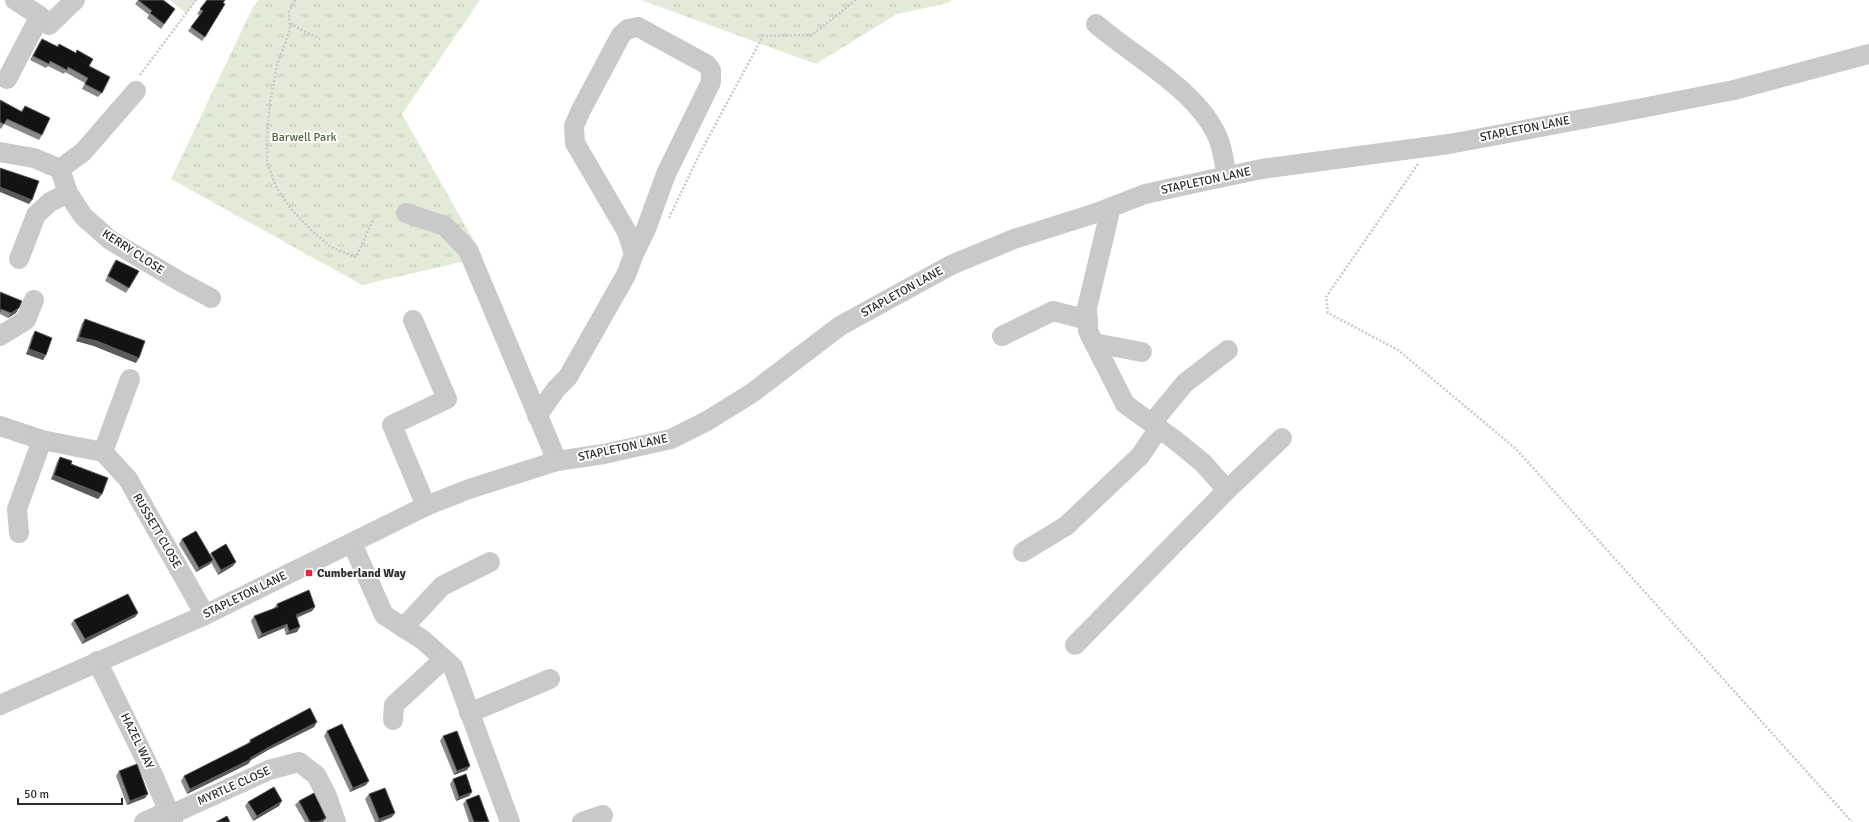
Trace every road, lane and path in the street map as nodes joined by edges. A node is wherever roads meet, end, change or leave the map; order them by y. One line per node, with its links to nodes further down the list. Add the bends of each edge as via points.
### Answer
1 (15, 0): 6 (street)
2 (76, 0): 6 (street)
3 (196, 0): 12 (path, via 139,76)
4 (295, 0): 7 (path, via 289,12)
5 (856, 0): 21 (path, via 812,34 763,36 699,155)
6 (44, 20): 11 (street)
7 (290, 24): 9 (path); 20 (path, via 277,65 267,135 267,161 276,187 291,210 312,232 331,247 356,257)
8 (1096, 24): 16 (street, via 1186,93 1218,138)
9 (320, 39)
10 (1869, 54): 13 (street, STAPLETON LANE, via 1734,90)
11 (7, 79)
12 (136, 91): 15 (street, via 83,152)
13 (1430, 146): 16 (street, STAPLETON LANE); 63 (path, via 1326,297 1328,313 1398,350 1516,449)
14 (0, 152): 15 (street, via 34,158)
15 (60, 169): 17 (street, KERRY CLOSE)
16 (1227, 176): 18 (street, STAPLETON LANE, via 1145,194)
17 (68, 193): 23 (street, via 50,202 36,215); 24 (street, KERRY CLOSE, via 83,216 110,240)
18 (1111, 207): 27 (street, via 1087,308); 40 (street, STAPLETON LANE, via 1014,240 951,265 840,326 752,393 707,421 671,439 604,454)
19 (406, 213): 34 (street, via 445,226 468,250)
20 (374, 218)
21 (667, 223)
22 (634, 254): 22 (street, via 627,232 575,143 574,126 621,35 628,28 638,27 706,64 711,70 711,82 666,174); 34 (street, via 626,275 568,377)
23 (19, 259)
24 (211, 298)
25 (34, 300): 28 (street, via 26,320)
26 (412, 320): 42 (street, via 447,399 392,425)
27 (1088, 320): 29 (street, via 1052,311); 30 (street, via 1088,331)
28 (3, 334)
29 (1002, 336)
30 (1094, 343): 32 (street); 36 (street, via 1125,404)
31 (1228, 350): 36 (street, via 1186,383)
32 (1142, 352)
33 (130, 379): 39 (street)
34 (537, 416): 40 (street)
35 (0, 426): 38 (street)
36 (1156, 426): 41 (street, via 1203,463); 46 (street, via 1140,456 1066,526)
37 (1282, 438): 41 (street)
38 (42, 440): 39 (street); 43 (street)
39 (103, 452): 48 (street, RUSSETT CLOSE, via 128,479)
40 (557, 461): 42 (street, STAPLETON LANE, via 469,489)
41 (1227, 490): 50 (street)
42 (426, 506): 45 (street, STAPLETON LANE)
43 (8, 508): 44 (street)
44 (19, 533)
45 (352, 544): 48 (street, STAPLETON LANE); 49 (street, via 384,615)
46 (1023, 552)
47 (490, 562): 49 (street, via 442,586)
48 (205, 615): 52 (street, STAPLETON LANE)
49 (403, 628): 51 (street)
50 (1075, 645)
51 (444, 659): 55 (street, via 453,667); 56 (street, via 394,705)
52 (98, 661): 54 (street, STAPLETON LANE); 58 (street, HAZEL WAY)
53 (550, 679): 55 (street)
54 (0, 705)
55 (469, 713): 61 (street)
56 (393, 720)
57 (603, 815): 62 (street)
58 (170, 816): 59 (street); 60 (street, MYRTLE CLOSE, via 269,770 299,762 316,774)
59 (144, 822)
60 (336, 822)
61 (510, 822)
62 (582, 822)
63 (1852, 822)

